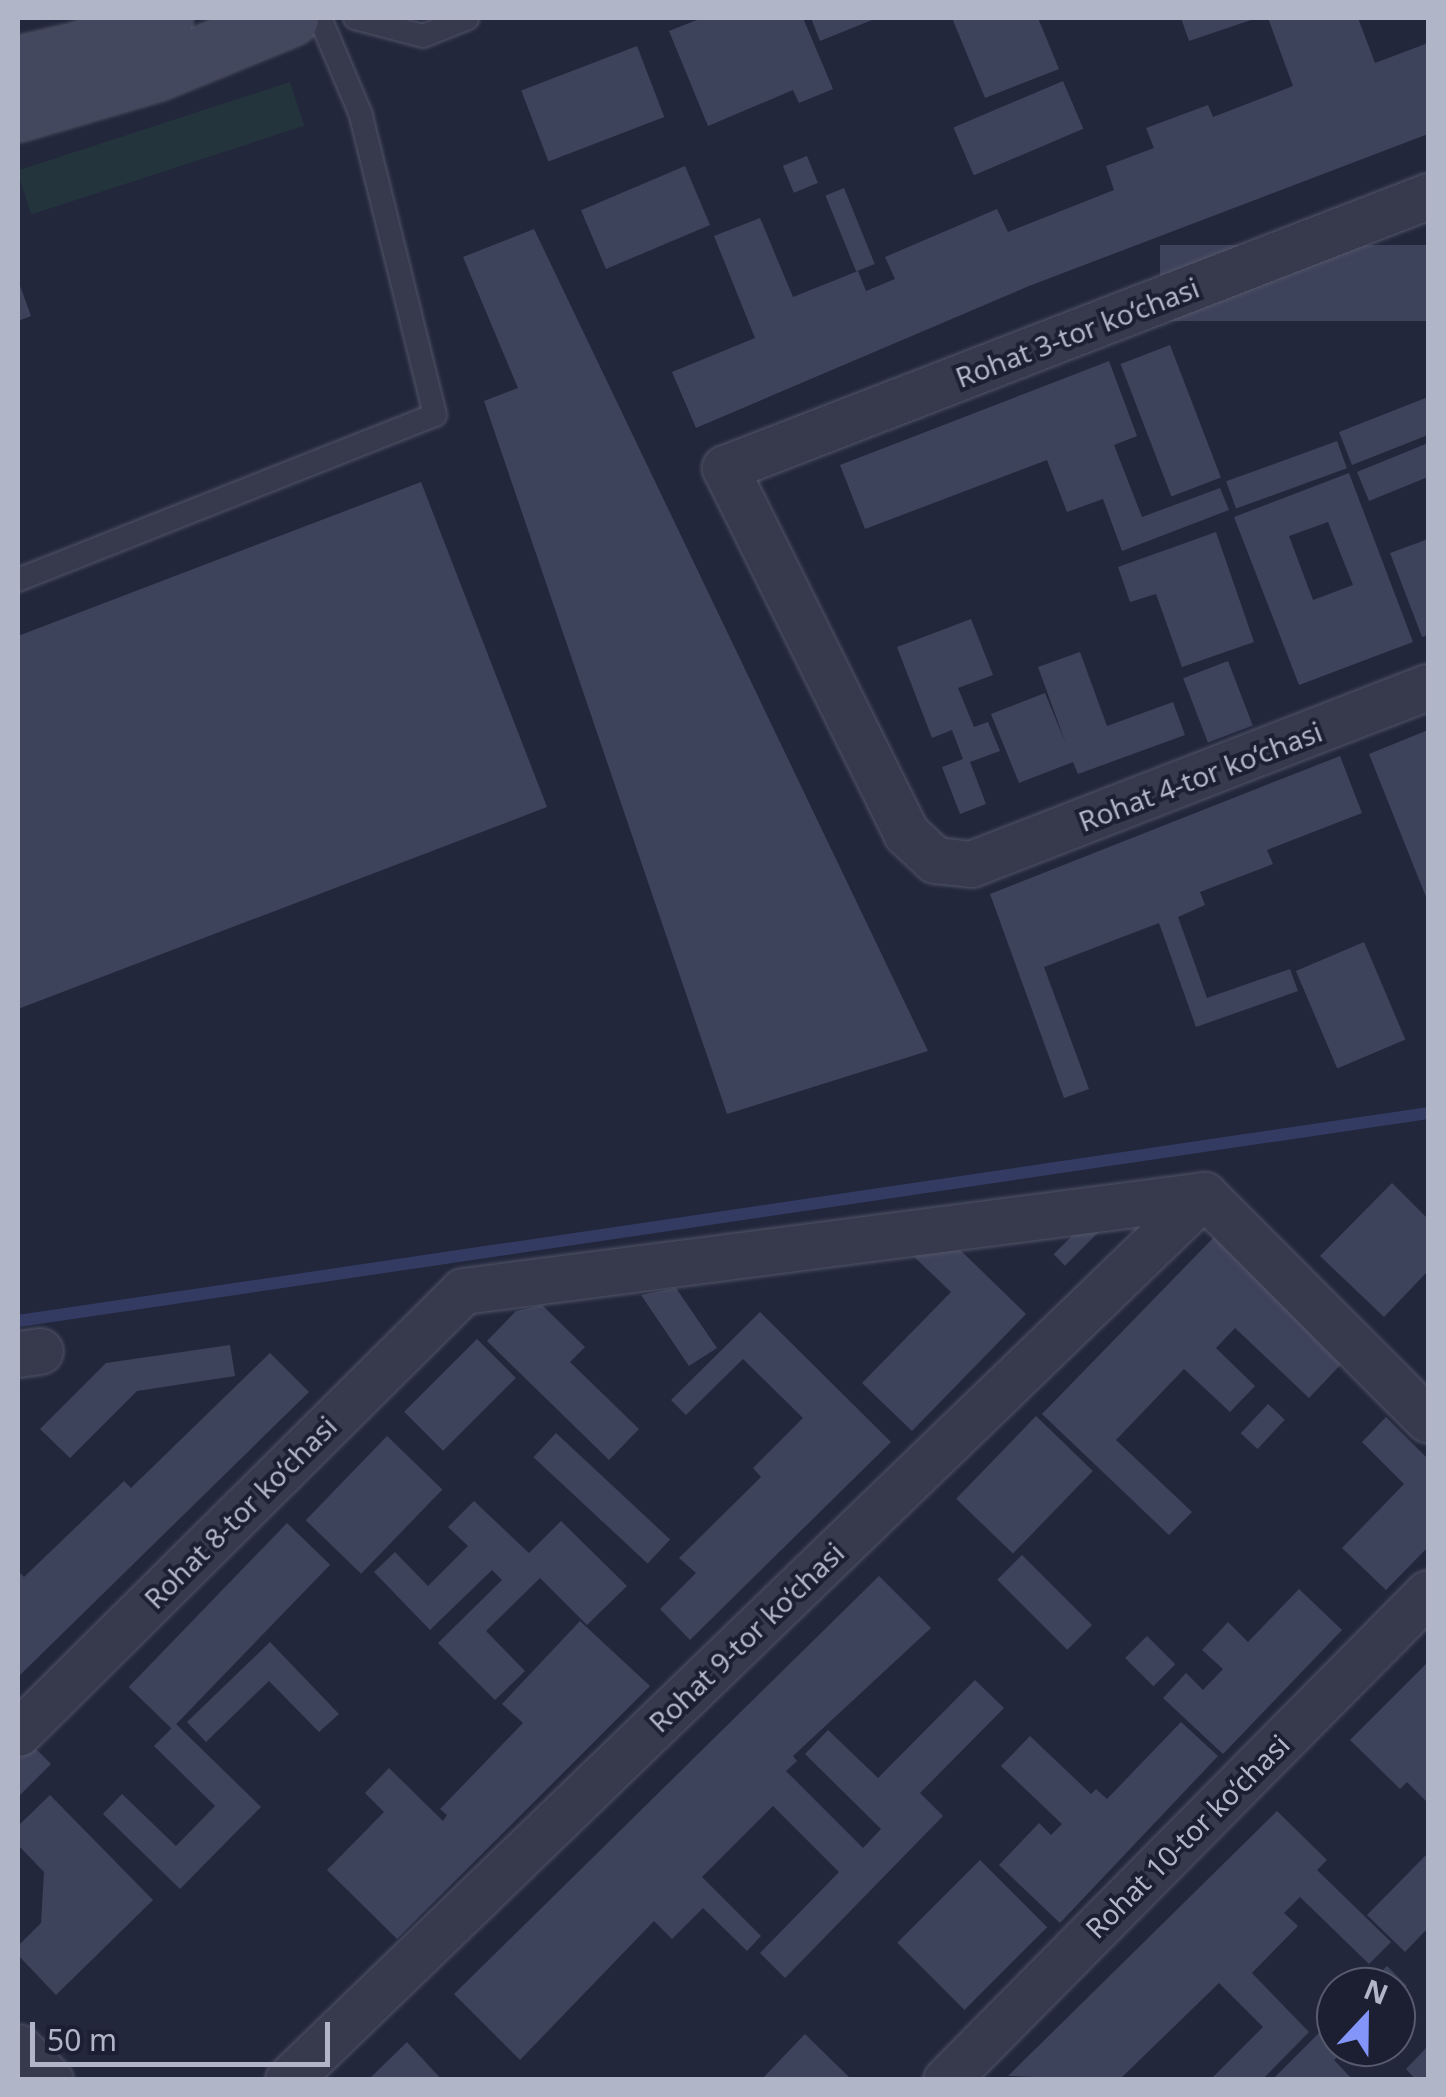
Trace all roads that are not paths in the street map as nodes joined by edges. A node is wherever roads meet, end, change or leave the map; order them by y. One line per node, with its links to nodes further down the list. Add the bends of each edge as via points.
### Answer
1 (164, 18): 6 (street)
2 (290, 18): 7 (street, via 155,74)
3 (320, 18): 9 (lane, via 361,114 435,415)
4 (355, 18): 5 (lane, via 424,36)
5 (468, 18)
6 (18, 64)
7 (18, 113)
8 (1428, 196): 11 (street, Rohat 3-tor ko‘chasi, via 726,468 906,834 935,860)
9 (18, 580)
10 (1428, 688): 11 (street, Rohat 4-tor ko‘chasi)
11 (972, 864)
12 (1204, 1195): 13 (street); 15 (street, Rohat 8-tor ko‘chasi, via 463,1291); 18 (street, Rohat 9-tor ko‘chasi)
13 (1428, 1420)
14 (1428, 1594): 19 (street, Rohat 10-tor ko‘chasi)
15 (18, 1733)
16 (18, 2047): 17 (street)
17 (50, 2080)
18 (288, 2080)
19 (946, 2080)

